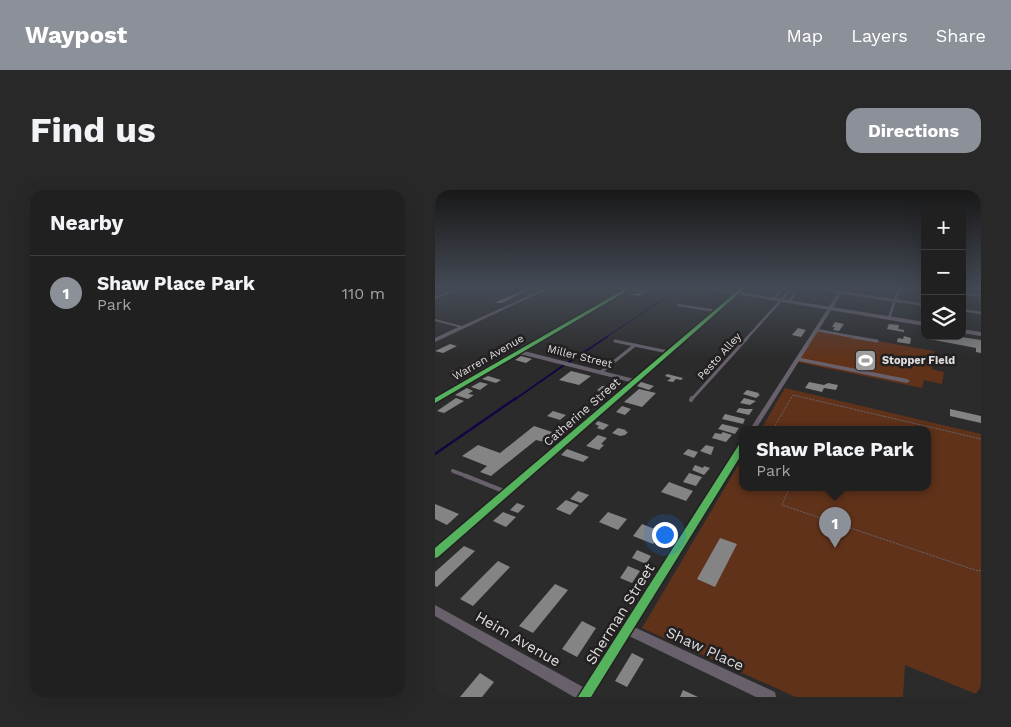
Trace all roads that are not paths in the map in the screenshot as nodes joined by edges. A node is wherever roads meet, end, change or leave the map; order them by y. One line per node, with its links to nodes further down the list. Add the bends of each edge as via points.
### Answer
1 (496, 312): 11 (street)
2 (589, 312): 19 (street, Warren Avenue)
3 (715, 312): 20 (street, Catherine Street)
4 (767, 312): 25 (lane, Pesto Alley)
5 (828, 312): 12 (street)
6 (847, 312): 8 (street)
7 (891, 312): 8 (lane)
8 (889, 318): 10 (street)
9 (435, 320): 11 (street)
10 (921, 323)
11 (462, 327): 15 (street)
12 (817, 330): 17 (lane); 21 (street)
13 (966, 331): 14 (street)
14 (981, 334)
15 (435, 340)
16 (615, 341): 18 (lane)
17 (877, 341)
18 (635, 345): 20 (lane); 22 (lane)
19 (520, 352): 22 (street, Miller Street); 26 (street, Warren Avenue)
20 (668, 352): 23 (street, Catherine Street)
21 (797, 359): 24 (street); 27 (street)
22 (601, 372): 23 (street, Miller Street)
23 (635, 381): 30 (street, Catherine Street)
24 (907, 381)
25 (691, 400)
26 (435, 401)
27 (755, 426)
28 (739, 451): 33 (street, Sherman Street)
29 (453, 471): 30 (lane)
30 (506, 492): 31 (street, Catherine Street)
31 (435, 554)
32 (435, 610): 34 (street, Heim Avenue)
33 (626, 629): 34 (street, Sherman Street); 35 (street, Shaw Place)
34 (585, 696)
35 (771, 697)

